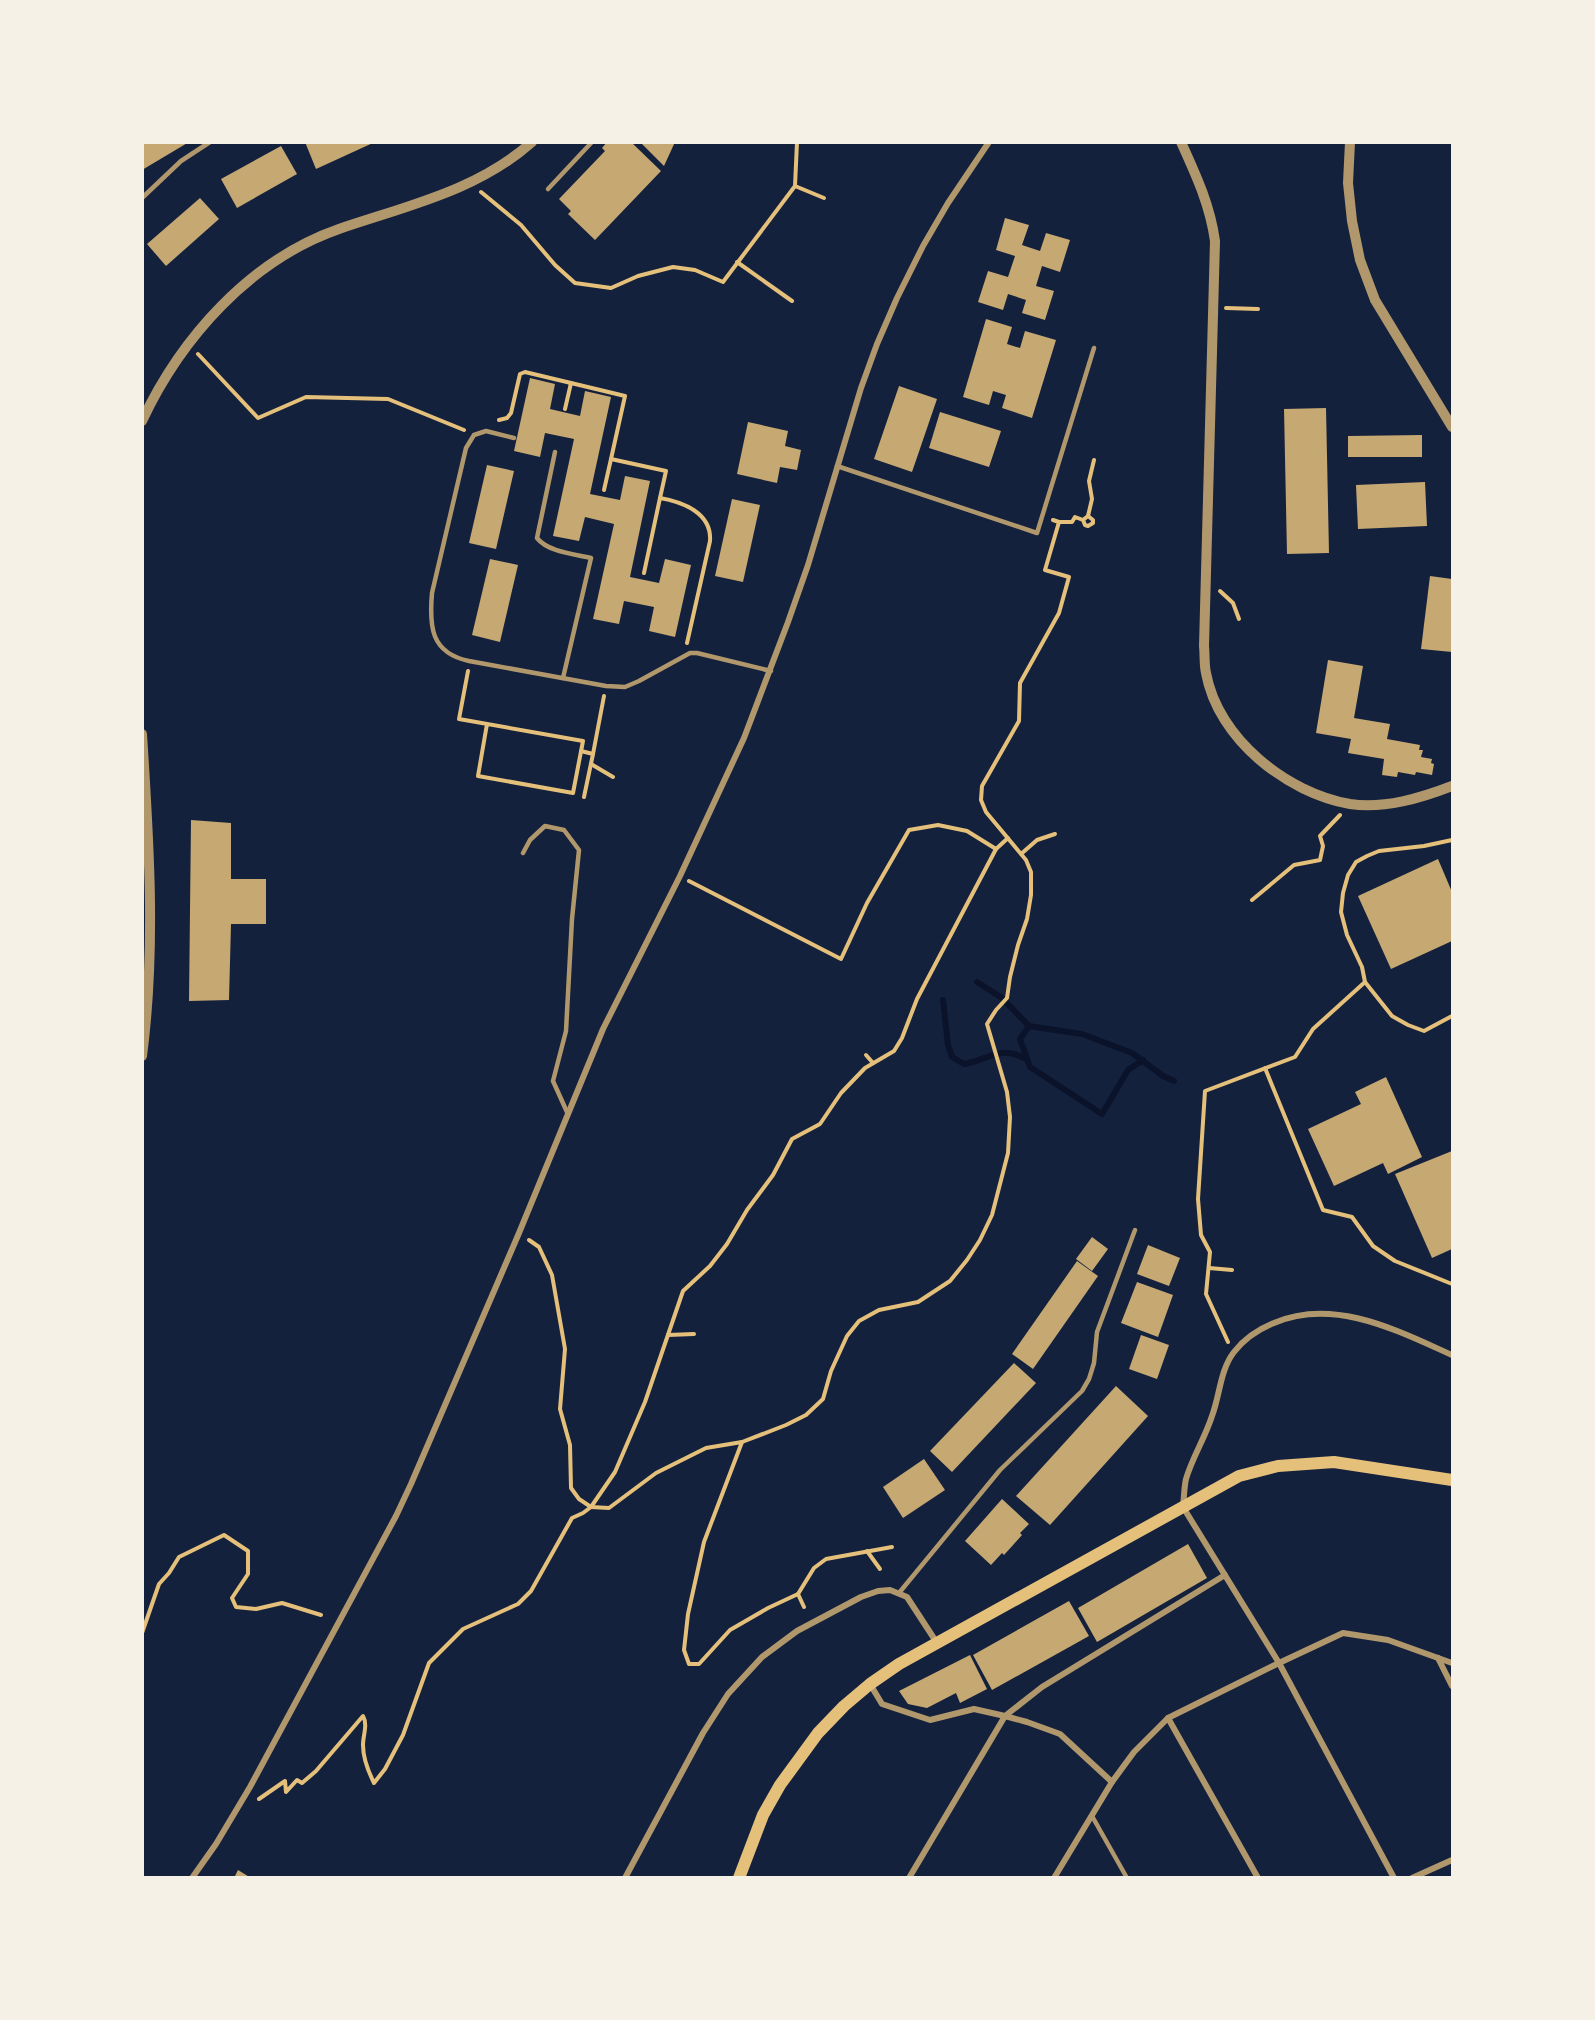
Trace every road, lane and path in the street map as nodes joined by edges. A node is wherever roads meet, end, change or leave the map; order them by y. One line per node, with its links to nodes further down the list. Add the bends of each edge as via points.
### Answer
1 (210, 142): 11 (lane, via 180,160)
2 (532, 142): 8 (street, via 499,168)
3 (592, 142): 10 (lane)
4 (797, 142): 9 (path)
5 (989, 142): 29 (street, via 948,203 897,298 861,388)
6 (1181, 142): 15 (street, via 1212,218)
7 (1350, 142): 22 (street, via 1348,183 1360,260 1375,300)
8 (471, 183): 13 (path, via 521,225 575,283 611,288 673,267 694,270 723,282); 17 (street, via 301,245 270,263 238,290)
9 (795, 186): 12 (path); 13 (path)
10 (548, 189)
11 (142, 198)
12 (824, 198)
13 (737, 262): 14 (path)
14 (792, 301)
15 (1214, 308): 16 (path); 37 (street)
16 (1258, 309)
17 (189, 344): 21 (street); 24 (path, via 258,418 306,397 388,399)
18 (1094, 348): 33 (lane)
19 (571, 383): 20 (path); 23 (path, via 520,374 511,413 502,420 490,418); 27 (path, via 625,396)
20 (565, 409)
21 (142, 421)
22 (1452, 427)
23 (486, 431): 24 (lane); 25 (lane)
24 (474, 435): 40 (lane, via 466,448 430,615 438,644 448,654)
25 (514, 438)
26 (555, 452): 42 (lane, via 537,538 549,548 591,558)
27 (611, 459): 30 (path); 31 (path, via 666,471)
28 (1094, 460): 32 (path)
29 (837, 466): 33 (lane, via 1037,533); 41 (street)
30 (604, 490)
31 (660, 498): 36 (path); 39 (path, via 698,512 711,534)
32 (1088, 516): 34 (path); 34 (path, via 1093,520 1091,525 1085,525)
33 (1042, 517): 35 (path)
34 (1083, 520): 35 (path, via 1075,517 1072,522)
35 (1059, 522): 56 (path, via 1045,570 1069,577 1059,613 1020,683 1019,721 982,786 981,800 986,812)
36 (644, 573)
37 (1206, 578): 38 (path, via 1233,603); 52 (street, via 1206,674 1230,728 1248,750 1295,785)
38 (1239, 619)
39 (684, 655): 41 (lane, via 697,653); 43 (lane, via 625,687)
40 (469, 661): 42 (lane); 44 (path, via 459,719)
41 (771, 671): 61 (street)
42 (563, 678): 43 (lane)
43 (606, 686): 47 (path)
44 (488, 724): 46 (path, via 583,741); 46 (path, via 478,776 573,793)
45 (142, 734): 53 (street)
46 (581, 751): 47 (path)
47 (593, 754): 48 (path)
48 (591, 764): 49 (path); 51 (path)
49 (613, 777)
50 (1452, 786): 52 (street, via 1406,801)
51 (584, 797)
52 (1351, 804): 62 (path, via 1320,836 1320,860 1294,865)
53 (147, 815): 54 (street); 63 (street)
54 (142, 834)
55 (1055, 834): 60 (path, via 1038,840)
56 (1008, 838): 58 (path); 60 (path)
57 (1452, 840): 64 (path, via 1366,855 1348,875 1341,912)
58 (996, 849): 61 (path, via 967,831 938,825 909,830 867,903 841,959); 69 (path, via 917,999 902,1038 894,1051)
59 (523, 853): 71 (lane, via 530,840 546,826 564,830 579,850 566,1031 553,1081)
60 (1021, 854): 81 (path, via 1031,872 1027,919 1007,998 987,1024 1007,1092 1010,1117 1008,1153 992,1215 950,1281 918,1302 879,1310 859,1321 838,1354 822,1399 806,1415)
61 (680, 876): 71 (street, via 617,999)
62 (1252, 900)
63 (147, 907): 65 (street)
64 (1365, 982): 66 (path, via 1392,1016 1408,1025 1424,1031); 70 (path, via 1314,1029 1295,1057)
65 (146, 996): 68 (street)
66 (1452, 1016)
67 (866, 1055): 69 (path)
68 (142, 1056)
69 (873, 1063): 78 (path, via 841,1093 820,1124 792,1139 727,1244 683,1291)
70 (1265, 1068): 74 (path, via 1203,1090 1198,1199 1201,1235 1210,1252); 76 (path, via 1323,1210 1352,1217 1373,1246 1395,1261)
71 (567, 1112): 73 (street)
72 (1135, 1230): 89 (lane, via 1097,1332 1094,1363 1082,1391 1000,1470)
73 (519, 1233): 83 (path, via 539,1247 552,1275 565,1350 560,1409 570,1444 571,1488); 106 (street, via 396,1516 250,1787)
74 (1209, 1268): 75 (path); 79 (path, via 1206,1294)
75 (1232, 1270)
76 (1452, 1284)
77 (694, 1334): 78 (path)
78 (668, 1335): 83 (path, via 615,1472)
79 (1234, 1353): 80 (street, via 1261,1328 1316,1313 1381,1324); 84 (street, via 1186,1479)
80 (1452, 1355)
81 (742, 1442): 83 (path, via 705,1448 656,1473 609,1508); 90 (path, via 704,1542 688,1614 684,1650 689,1664 699,1664 730,1630)
82 (1452, 1480): 84 (main road, via 1334,1462 1278,1466 1239,1476)
83 (591, 1507): 103 (path, via 572,1518 531,1591 518,1604 463,1629 429,1663 403,1735 374,1783 363,1747 363,1716 302,1783 297,1780 286,1792 285,1781)
84 (1183, 1507): 88 (street); 94 (main road)
85 (892, 1547): 86 (path)
86 (867, 1551): 87 (path); 90 (path, via 826,1559 814,1568)
87 (880, 1569)
88 (1225, 1575): 96 (street); 100 (street, via 1042,1687)
89 (899, 1593): 94 (street, via 907,1597); 107 (street, via 878,1591 861,1598 797,1630 762,1658 728,1694 703,1733)
90 (798, 1594): 91 (path)
91 (804, 1607)
92 (321, 1615): 93 (path, via 282,1603 256,1609 236,1607 232,1598 248,1574 248,1551 224,1535 179,1557 159,1584)
93 (142, 1633)
94 (938, 1643): 98 (main road)
95 (1438, 1658): 96 (street, via 1388,1640 1343,1633); 97 (street); 99 (street)
96 (1279, 1663): 101 (street); 113 (street)
97 (1452, 1663)
98 (870, 1684): 100 (street, via 882,1704 930,1720 974,1709); 108 (main road, via 818,1733 786,1775 763,1815)
99 (1452, 1686)
100 (1005, 1716): 102 (street, via 1060,1734); 109 (street)
101 (1168, 1718): 102 (street, via 1134,1752); 112 (street)
102 (1112, 1782): 104 (street)
103 (259, 1800)
104 (1092, 1816): 110 (street); 111 (lane)
105 (1452, 1860): 114 (street)
106 (192, 1878)
107 (625, 1878)
108 (739, 1878)
109 (909, 1878)
110 (1054, 1878)
111 (1127, 1878)
112 (1258, 1878)
113 (1394, 1878)
114 (1412, 1878)

